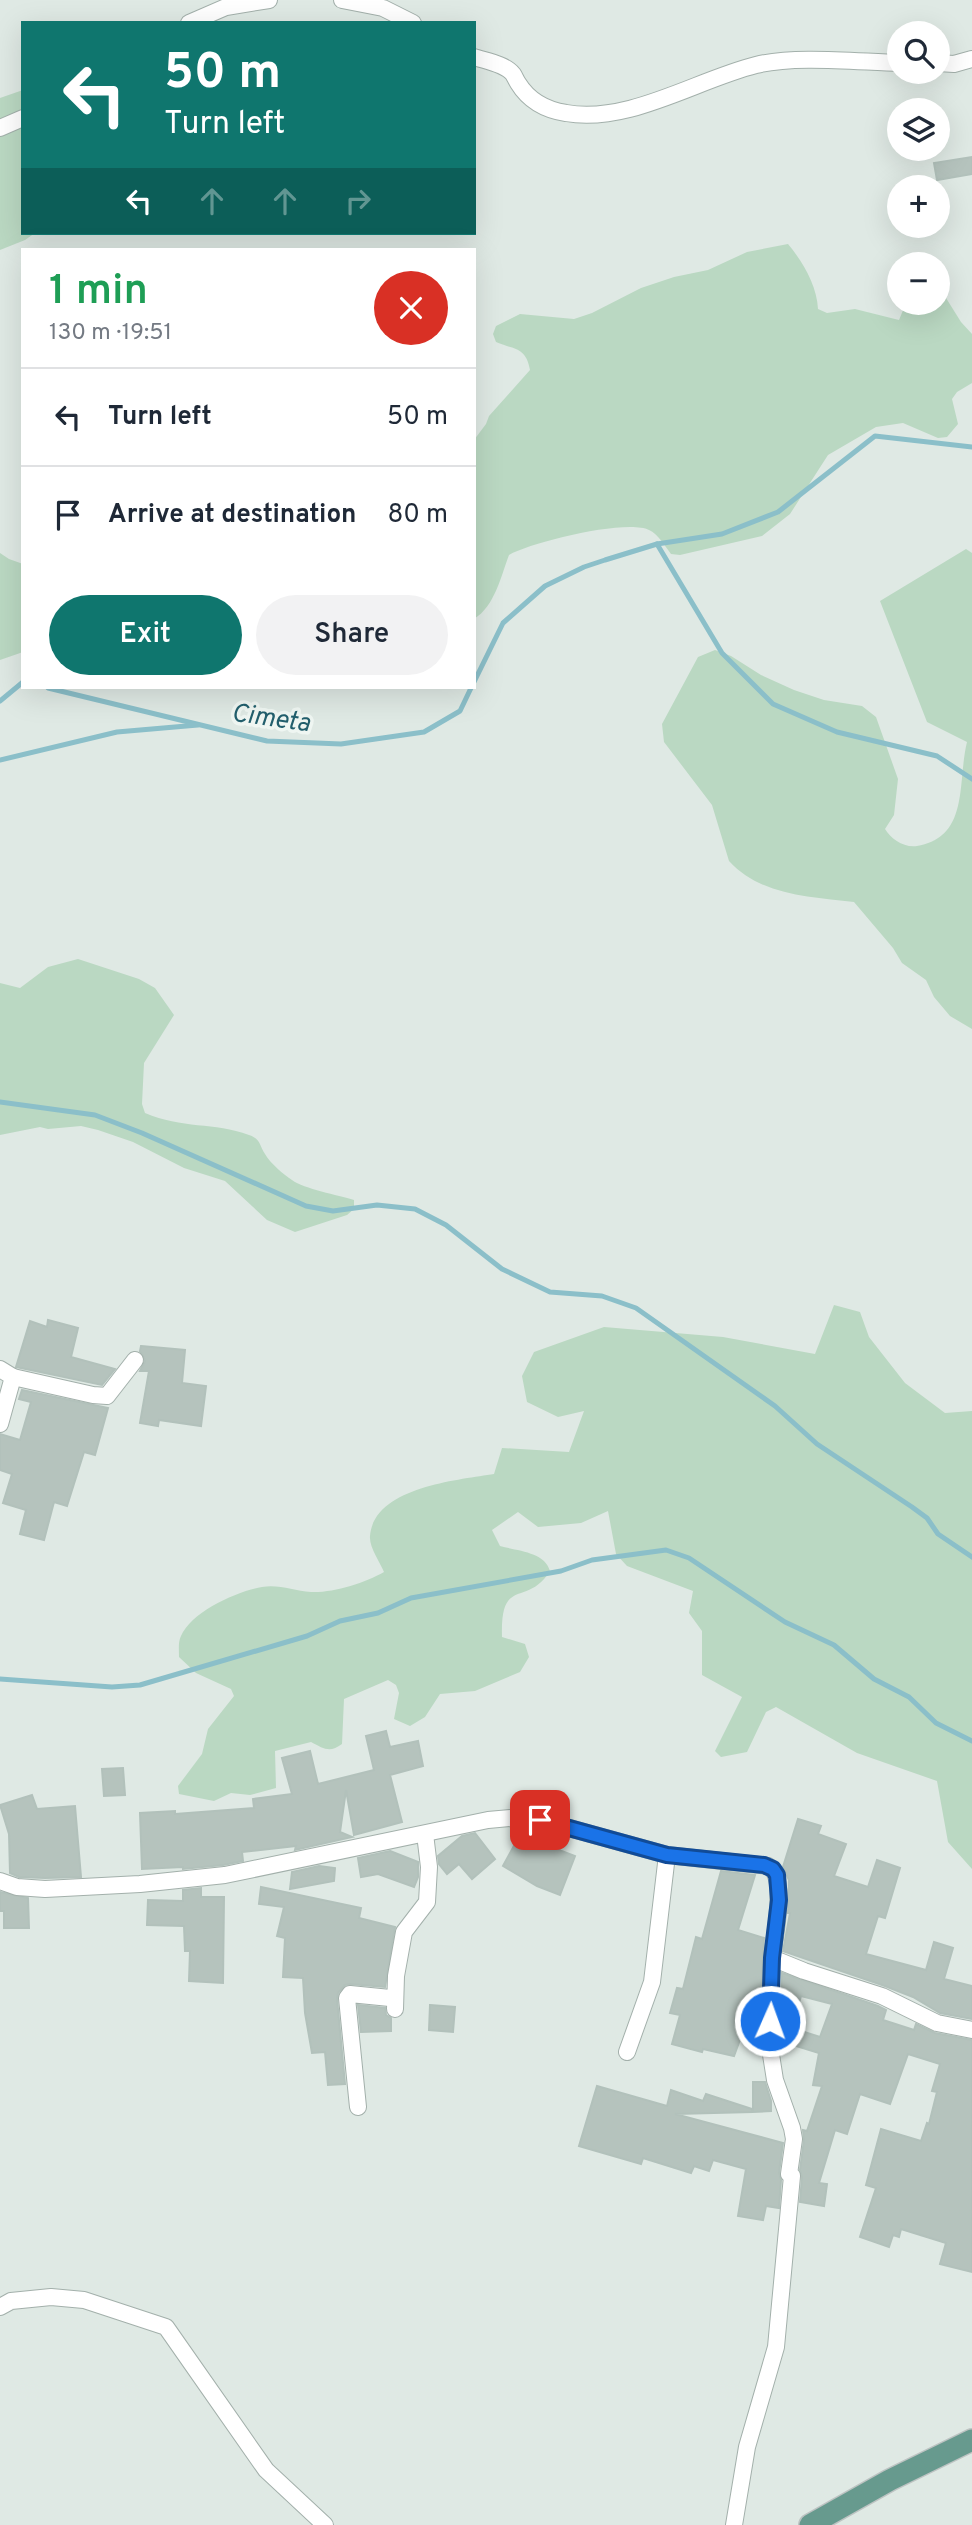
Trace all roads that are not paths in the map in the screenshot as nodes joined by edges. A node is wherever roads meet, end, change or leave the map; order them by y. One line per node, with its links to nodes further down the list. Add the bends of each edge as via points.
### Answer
1 (269, 0): 3 (street, via 226,7)
2 (342, 0): 4 (street, via 383,8)
3 (194, 21)
4 (409, 21)
5 (476, 58): 7 (street, via 513,73 541,107 567,114 626,109 764,63)
6 (972, 59): 8 (street)
7 (887, 62)
8 (950, 64)
9 (21, 119): 10 (street)
10 (0, 128)
11 (135, 1360): 12 (street, via 107,1396)
12 (6, 1373): 13 (street)
13 (0, 1424)
14 (425, 1834): 15 (street, via 488,1820 540,1820); 16 (street, via 225,1875 45,1889); 20 (street, via 427,1902 404,1932 395,2002 350,1994 347,1998)
15 (667, 1855): 17 (street, via 773,1869 779,1900); 19 (street, via 652,1982)
16 (0, 1881)
17 (772, 1958): 18 (street, via 881,1996 937,2023); 26 (street, via 769,2042 775,2080 794,2139 792,2176 776,2347 747,2447)
18 (972, 2030)
19 (627, 2052)
20 (358, 2108)
21 (0, 2291): 22 (street)
22 (51, 2297): 23 (street, via 11,2301); 25 (street, via 84,2300 166,2327 267,2470)
23 (0, 2307)
24 (972, 2440): 27 (main road)
25 (325, 2525)
26 (734, 2525)
27 (810, 2525)

